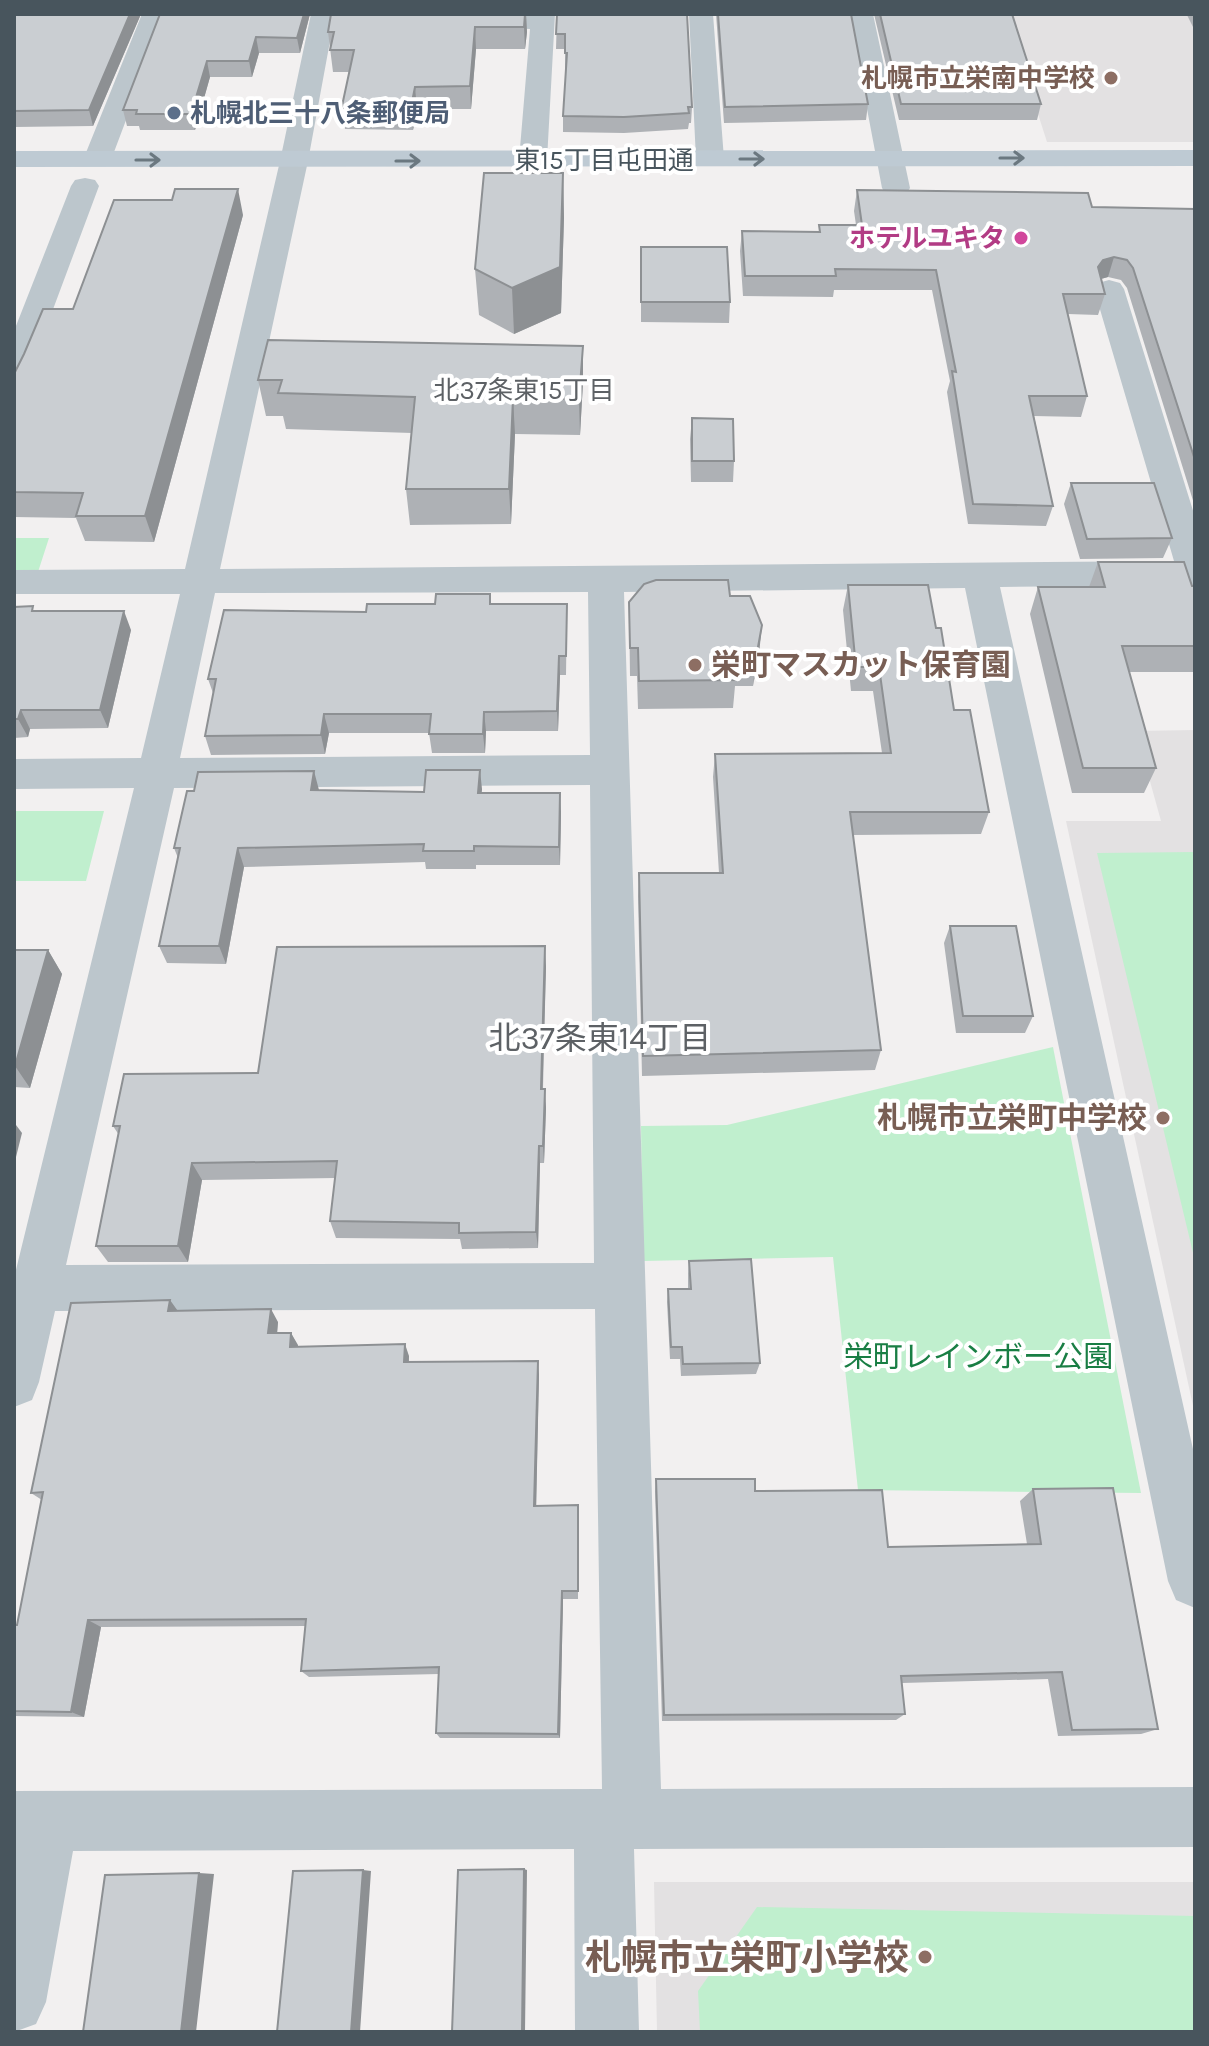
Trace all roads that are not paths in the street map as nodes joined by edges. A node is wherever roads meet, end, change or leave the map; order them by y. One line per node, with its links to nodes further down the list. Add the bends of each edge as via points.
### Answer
1 (154, 14): 12 (street)
2 (701, 14): 9 (street)
3 (861, 14): 10 (street)
4 (328, 18): 13 (street)
5 (543, 18): 6 (street); 11 (street)
6 (448, 21)
7 (1195, 158): 10 (street, 東15丁目屯田通, one-way to 7)
8 (14, 159): 12 (street, 東15丁目屯田通)
9 (710, 159): 10 (street, 東15丁目屯田通, one-way to 10); 11 (street, 東15丁目屯田通)
10 (891, 159): 16 (street)
11 (533, 160): 13 (street, 東15丁目屯田通, one-way to 11)
12 (80, 177): 13 (street, 東15丁目屯田通, one-way to 13); 14 (street, 東15丁目屯田通); 19 (street)
13 (291, 180): 23 (street)
14 (116, 186)
15 (865, 188): 16 (street)
16 (896, 188): 17 (street)
17 (927, 188)
18 (1109, 289): 20 (street)
19 (14, 371)
20 (1195, 573): 21 (street)
21 (980, 576): 22 (street); 31 (street)
22 (606, 580): 23 (street); 25 (street)
23 (199, 581): 24 (street); 26 (street)
24 (14, 582)
25 (611, 770): 26 (street); 28 (street)
26 (157, 773): 27 (street); 29 (street)
27 (14, 774)
28 (619, 1286): 29 (street); 33 (street)
29 (35, 1288): 30 (street)
30 (14, 1382)
31 (1195, 1581)
32 (1195, 1817): 33 (street)
33 (618, 1820): 34 (street); 36 (street)
34 (31, 1821): 35 (street)
35 (14, 2002)
36 (607, 2032)

